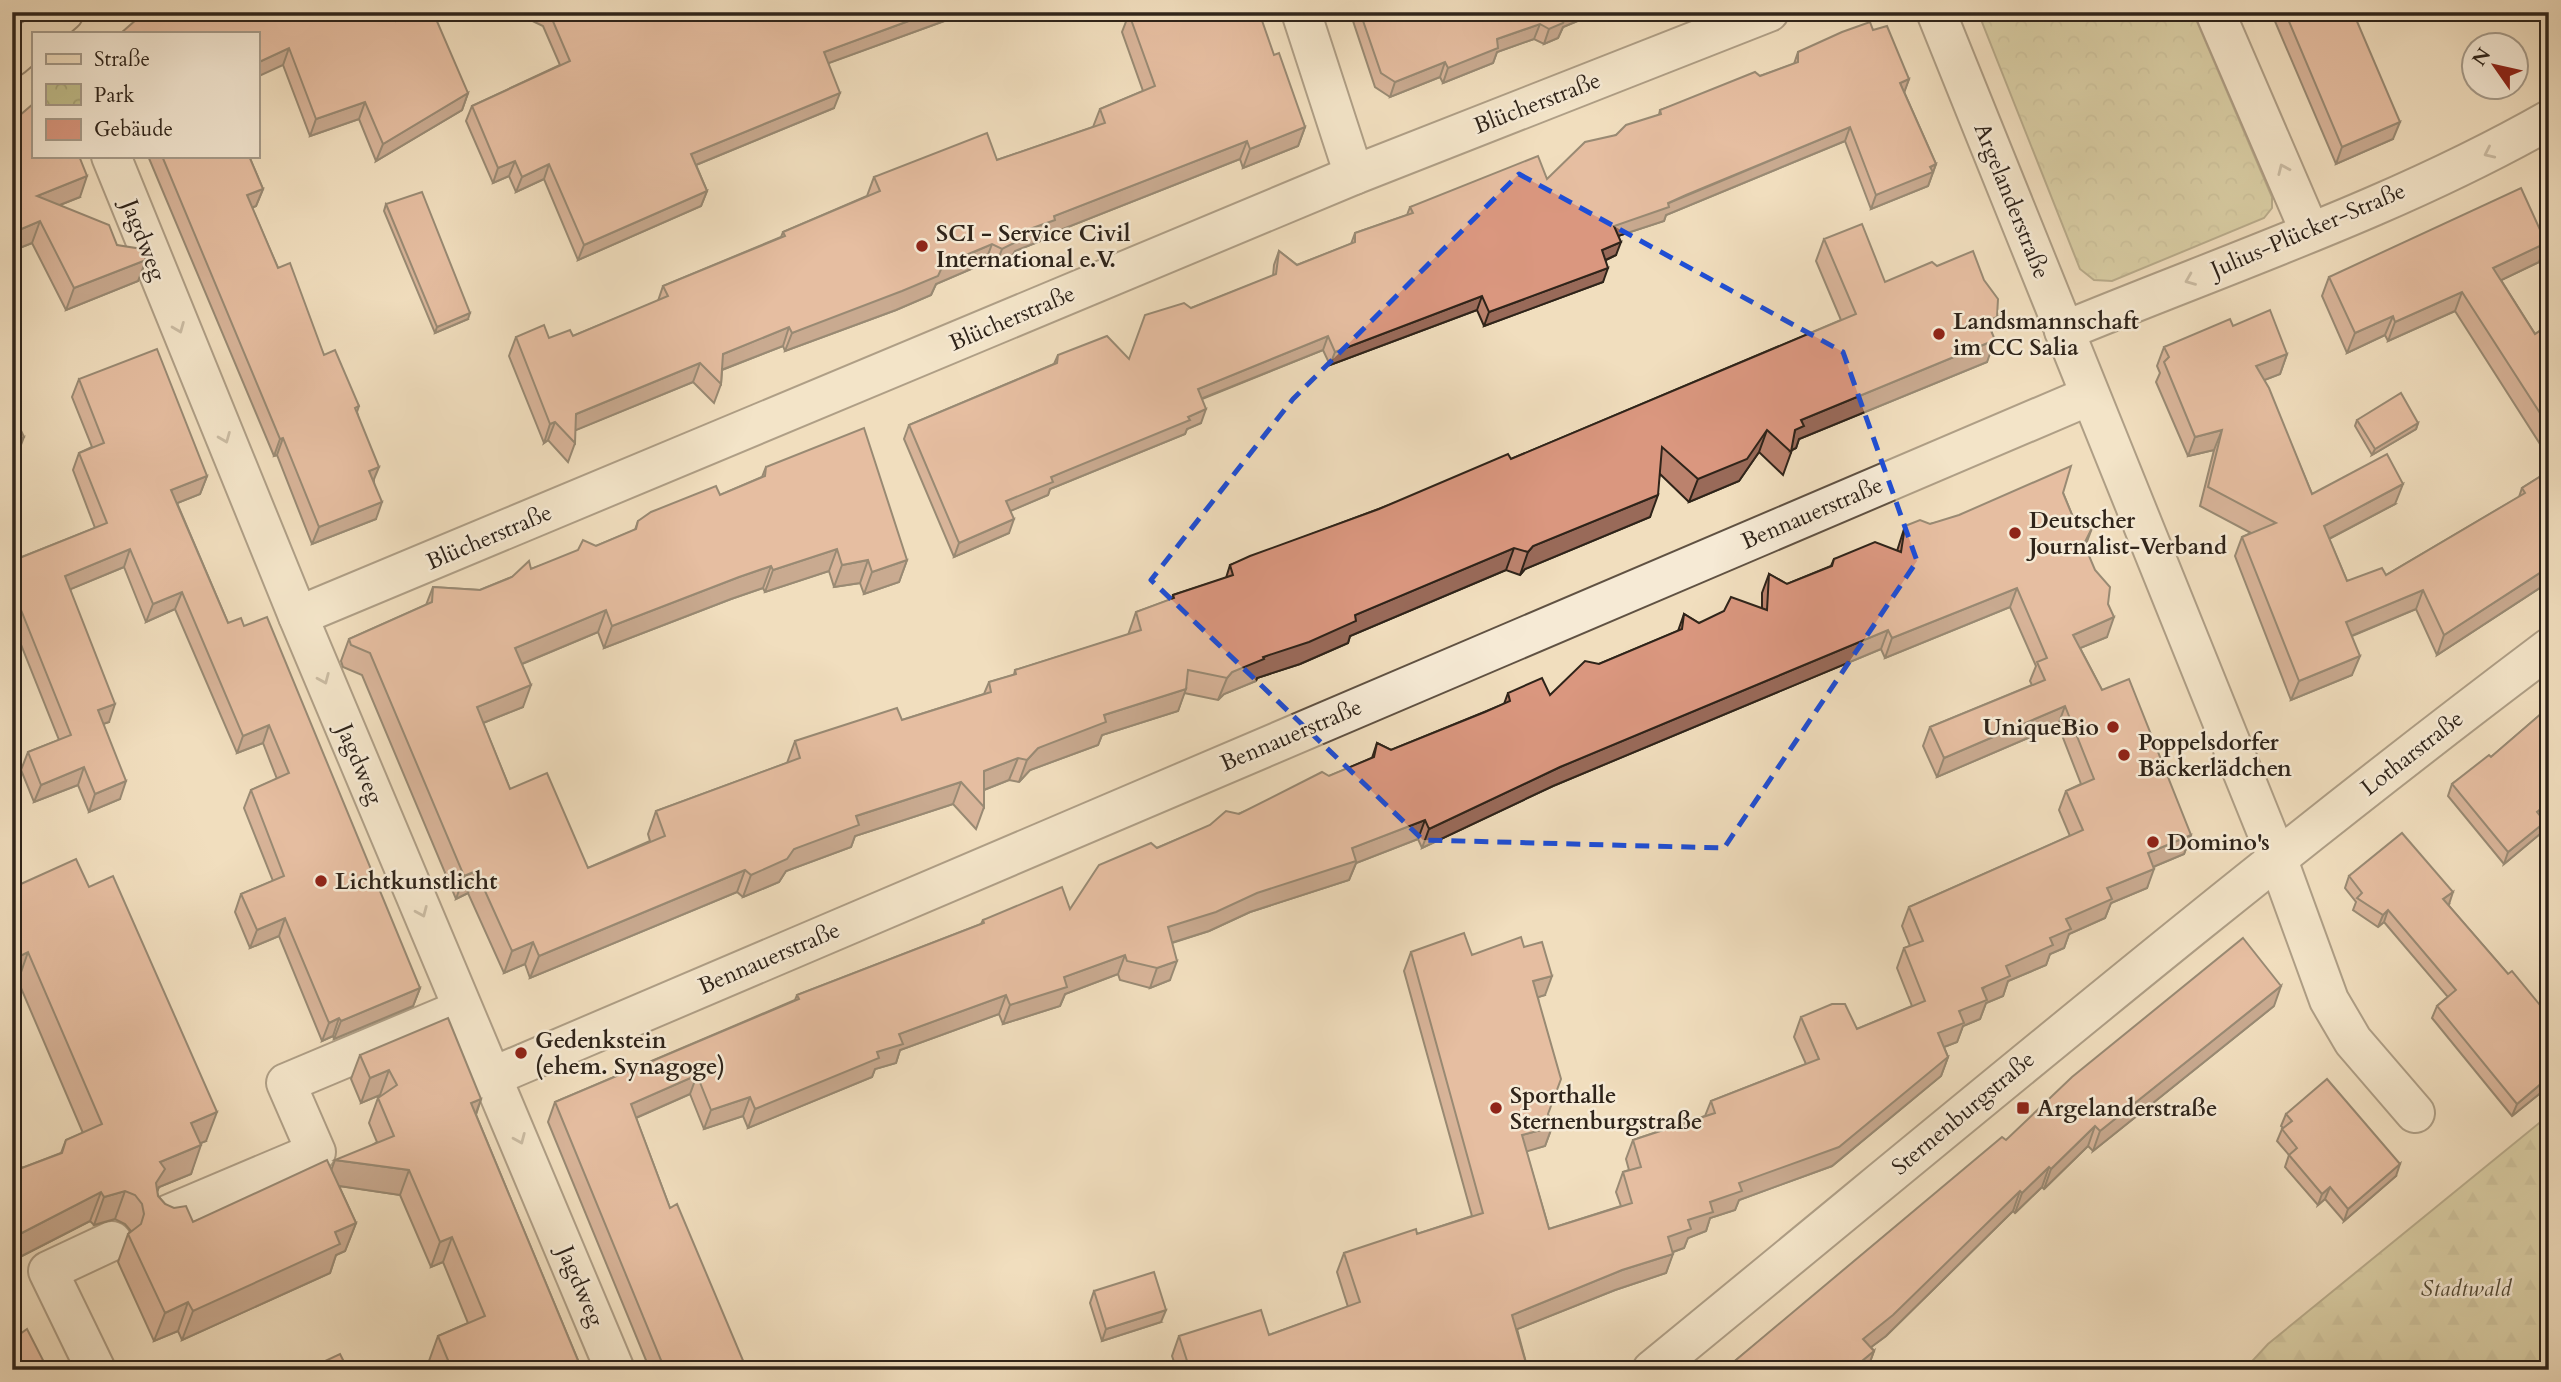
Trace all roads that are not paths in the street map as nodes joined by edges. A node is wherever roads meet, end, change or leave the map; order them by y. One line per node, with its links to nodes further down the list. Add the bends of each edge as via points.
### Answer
1 (1301, 12): 9 (street)
2 (1769, 12): 9 (street, Blücherstraße)
3 (1936, 12): 11 (street, Argelanderstraße)
4 (2215, 12): 10 (street, one-way to 4)
5 (32, 41): 6 (main road)
6 (12, 57)
7 (2549, 120): 10 (street, Julius-Plücker-Straße, one-way to 10, via 2497,149)
8 (112, 158): 13 (street, Jagdweg, one-way to 13)
9 (1354, 175): 13 (street, Blücherstraße)
10 (2310, 232): 11 (street, Julius-Plücker-Straße, one-way to 11)
11 (2064, 331): 12 (street, Argelanderstraße)
12 (2089, 396): 15 (street, Argelanderstraße); 17 (street, Bennauerstraße)
13 (298, 617): 16 (street, Jagdweg, one-way to 16)
14 (2549, 648): 15 (street, Lotharstraße)
15 (2278, 860): 18 (street, Argelanderstraße, via 2329,1000 2353,1041); 23 (street, Sternenburgstraße, via 2056,1036)
16 (462, 1009): 17 (street, Jagdweg); 19 (street, via 286,1083 316,1152)
17 (494, 1076): 22 (street, Jagdweg, one-way to 22)
18 (2415, 1113)
19 (167, 1215)
20 (112, 1241): 21 (street, via 48,1271)
21 (96, 1370)
22 (615, 1370)
23 (1652, 1370)

